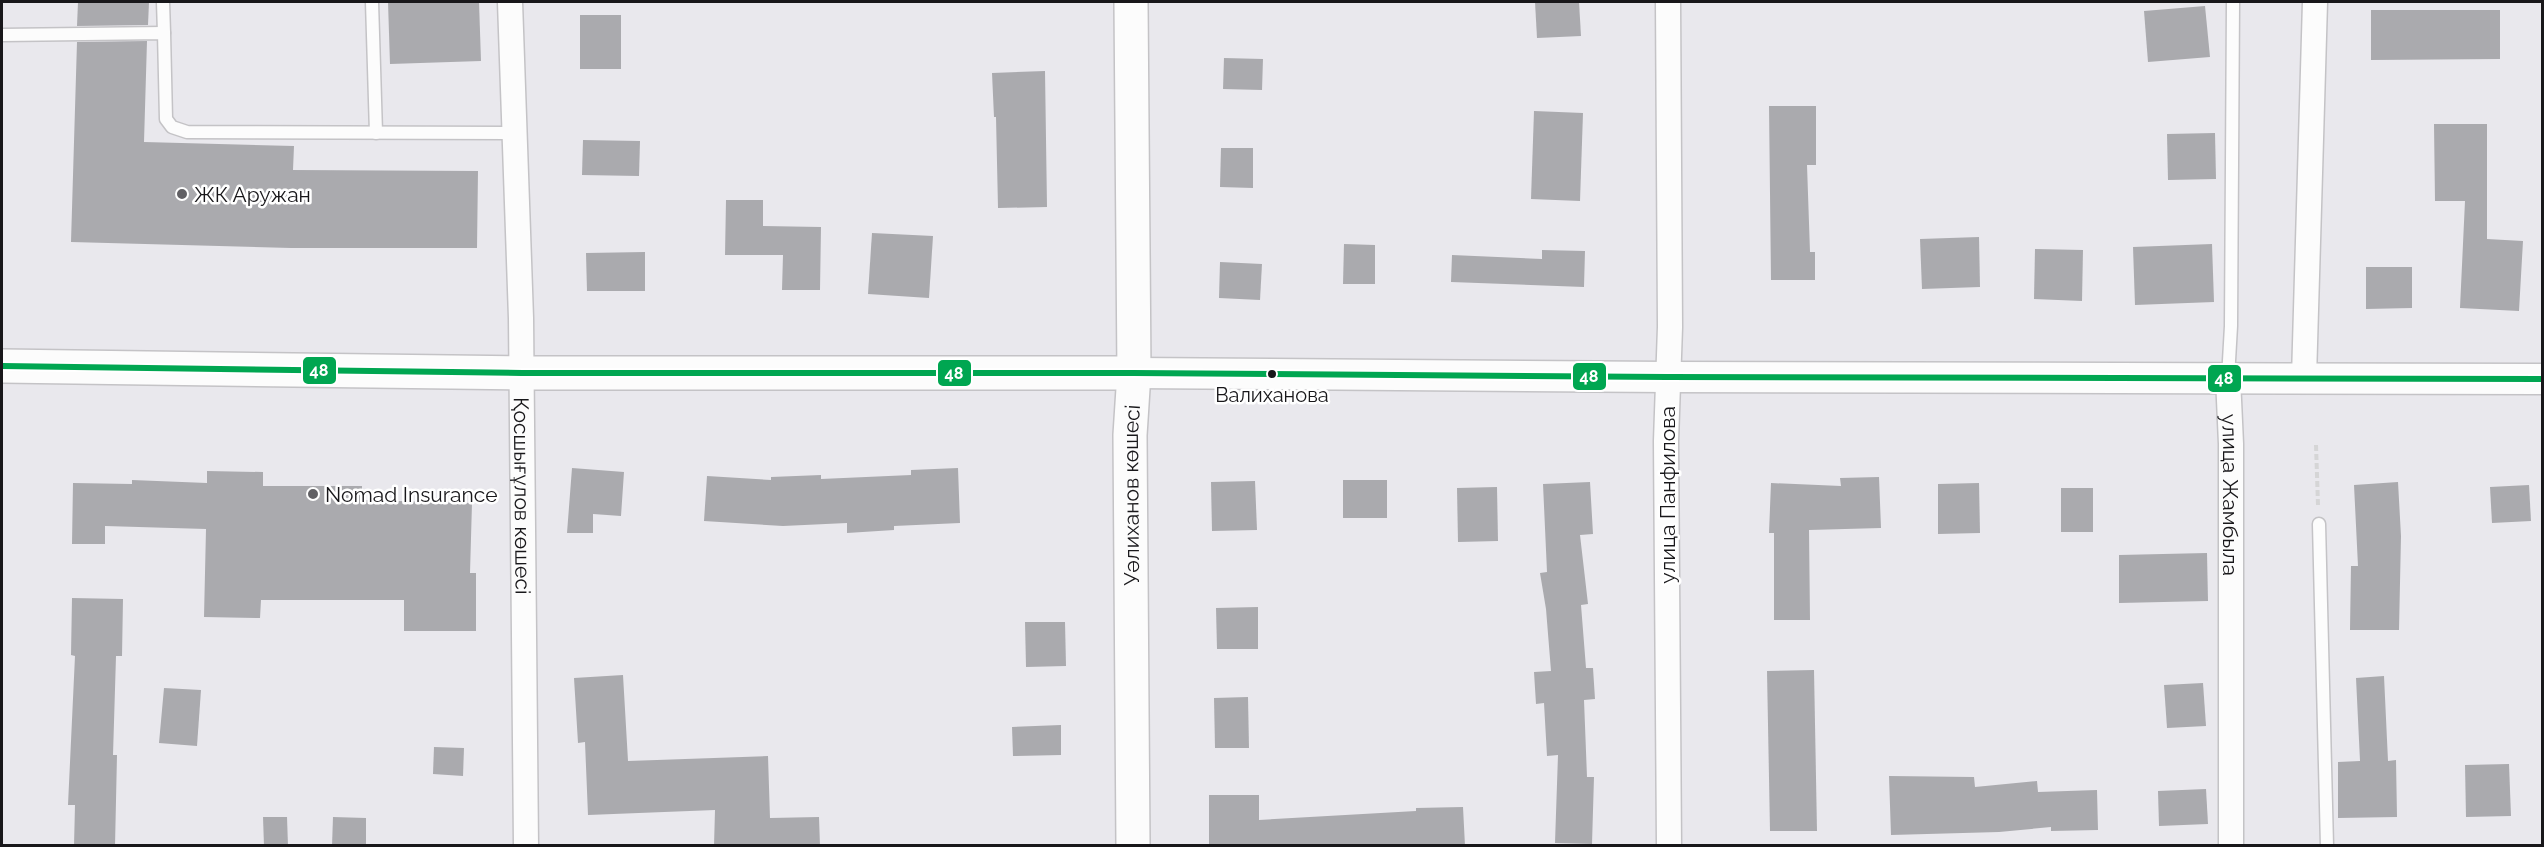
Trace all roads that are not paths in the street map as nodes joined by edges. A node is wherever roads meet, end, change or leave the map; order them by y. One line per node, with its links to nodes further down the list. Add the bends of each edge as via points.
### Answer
1 (163, 2): 8 (lane)
2 (372, 2): 10 (lane)
3 (510, 2): 11 (street, Қосшығұлов көшесі)
4 (1131, 2): 14 (main road, Уәлиханов көшесі)
5 (1668, 2): 15 (street, улица Панфилова)
6 (2233, 2): 16 (lane, улица Жамбыла)
7 (2315, 2): 17 (street)
8 (164, 33): 9 (lane); 10 (lane, via 164,111 166,120 178,130)
9 (2, 35)
10 (376, 133): 11 (lane)
11 (515, 134): 13 (street, Қосшығұлов көшесі)
12 (2, 366): 13 (main road)
13 (522, 373): 14 (main road); 20 (street, Қосшығұлов көшесі)
14 (1134, 373): 15 (street); 21 (main road, Уәлиханов көшесі, via 1130,435)
15 (1667, 377): 16 (street); 22 (street, улица Панфилова)
16 (2228, 378): 17 (street); 23 (street, улица Жамбыла)
17 (2304, 378): 18 (street)
18 (2542, 379)
19 (2319, 524): 24 (lane)
20 (526, 846)
21 (1132, 846)
22 (1670, 846)
23 (2231, 846)
24 (2327, 846)

